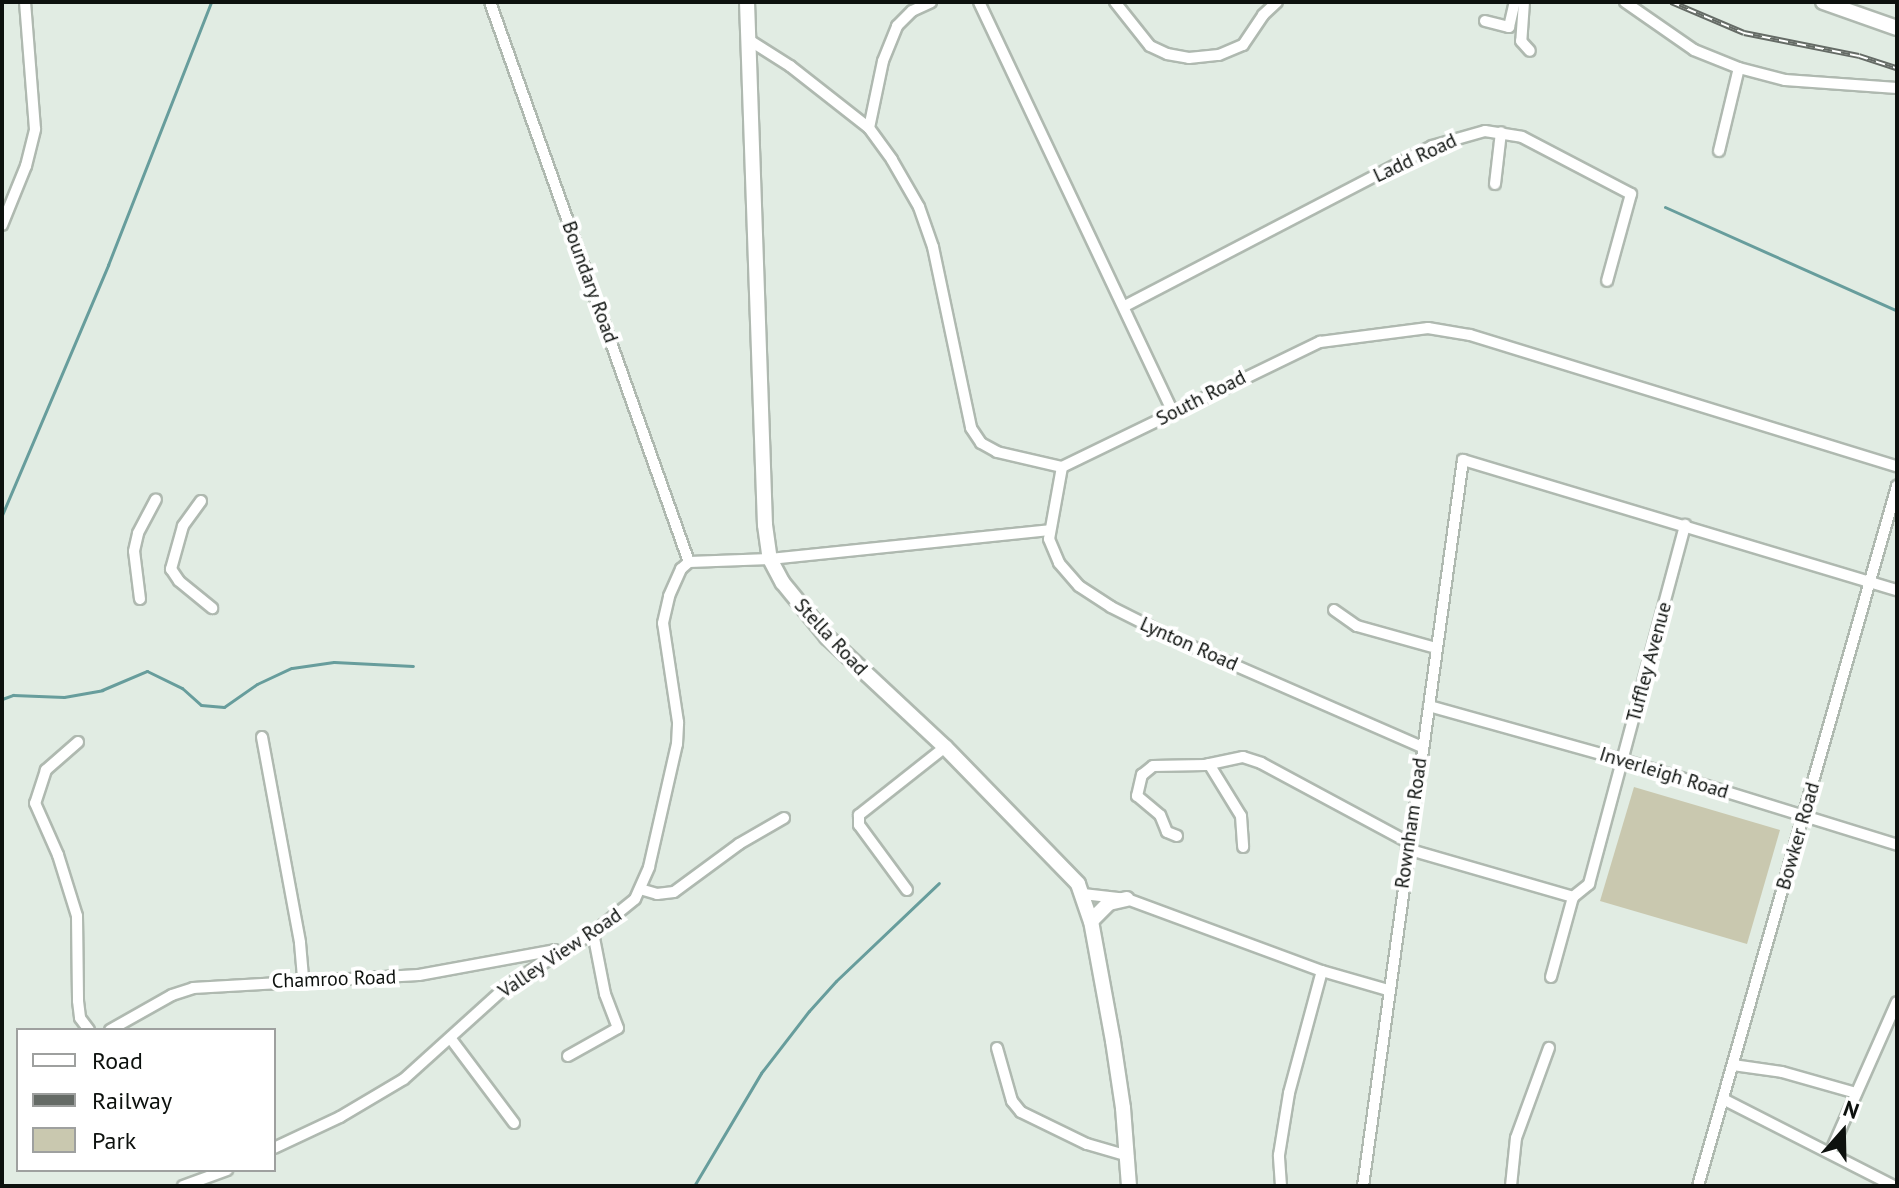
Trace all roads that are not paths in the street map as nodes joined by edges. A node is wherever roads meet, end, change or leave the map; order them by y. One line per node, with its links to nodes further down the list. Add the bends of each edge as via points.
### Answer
1 (25, 2): 22 (street, via 35,129 30,156)
2 (490, 2): 34 (street, Boundary Road)
3 (747, 2): 14 (main road, Stella Road)
4 (931, 2): 18 (street, via 903,17 892,35)
5 (979, 2): 24 (street)
6 (1115, 2): 7 (street, via 1150,46 1189,58 1219,55 1243,45)
7 (1277, 2)
8 (1515, 2): 12 (street, via 1509,27)
9 (1524, 2): 15 (street, via 1521,41)
10 (1625, 2): 16 (street, via 1694,50)
11 (1823, 2): 13 (main road)
12 (1485, 21)
13 (1897, 28)
14 (749, 40): 18 (street); 33 (main road, Stella Road)
15 (1530, 51)
16 (1739, 68): 17 (street, via 1785,80); 20 (street)
17 (1897, 88)
18 (869, 128): 27 (street, via 919,207 933,247 974,437 997,452)
19 (1501, 132): 21 (street); 23 (street, Ladd Road, via 1558,153 1631,194); 24 (street, Ladd Road, via 1472,133 1432,146)
20 (1719, 151)
21 (1495, 184)
22 (2, 225)
23 (1607, 281)
24 (1125, 306): 25 (street)
25 (1172, 411): 26 (street, South Road, via 1320,342 1440,329); 27 (street, South Road)
26 (1897, 466)
27 (1062, 467): 32 (street, Lynton Road)
28 (1897, 486): 35 (street, Bowker Road)
29 (156, 499): 37 (street, via 134,551)
30 (201, 501): 38 (street, via 183,526 171,569)
31 (1685, 525): 35 (street); 40 (street, Rownham Road, via 1463,460); 46 (street, Tuffley Avenue)
32 (1050, 530): 33 (street); 45 (street, Lynton Road, via 1052,552 1068,575 1111,607)
33 (770, 559): 34 (street); 44 (main road, Stella Road, via 827,637)
34 (689, 562): 54 (street, Valley View Road, via 665,608 662,636 678,733)
35 (1870, 581): 36 (street); 48 (street, Bowker Road)
36 (1897, 590)
37 (140, 599)
38 (212, 608)
39 (1334, 610): 40 (street, via 1357,626)
40 (1436, 648): 41 (street, Rownham Road)
41 (1429, 706): 45 (street, Rownham Road); 46 (street, Inverleigh Road)
42 (262, 737): 64 (street)
43 (78, 742): 67 (street, via 46,770 35,803 77,916 78,1001)
44 (945, 747): 55 (street, via 859,815 859,825); 56 (main road, Stella Road)
45 (1422, 747): 51 (street, Rownham Road)
46 (1623, 760): 48 (street, Inverleigh Road); 57 (street, Tuffley Avenue, via 1589,884)
47 (1209, 764): 50 (street, via 1153,766 1138,781 1137,796 1160,815 1167,832); 51 (street, via 1249,758); 53 (street, via 1241,816)
48 (1804, 817): 52 (street, Inverleigh Road); 73 (street, Bowker Road)
49 (784, 818): 54 (street, via 674,892)
50 (1177, 836)
51 (1408, 845): 57 (street); 65 (street, Rownham Road)
52 (1897, 845)
53 (1243, 847)
54 (640, 889): 60 (street, Valley View Road, via 627,908)
55 (907, 890)
56 (1083, 894): 58 (street); 59 (main road, Stella Road)
57 (1573, 897): 63 (street, Tuffley Avenue)
58 (1127, 899): 59 (main road, via 1109,903); 62 (street)
59 (1091, 921): 79 (main road, Stella Road)
60 (593, 933): 61 (street, Valley View Road); 72 (street, via 618,1028)
61 (565, 947): 64 (street, Chamroo Road, via 419,975); 69 (street, Valley View Road, via 509,984)
62 (1322, 971): 65 (street); 83 (street, via 1289,1093 1279,1155)
63 (1551, 977)
64 (303, 980): 68 (street, Chamroo Road, via 193,988)
65 (1388, 990): 84 (street, Rownham Road)
66 (1897, 1002): 74 (street)
67 (88, 1028)
68 (114, 1028)
69 (451, 1039): 76 (street); 77 (street, Valley View Road, via 374,1098)
70 (997, 1048): 79 (street, via 1012,1101 1021,1112 1087,1144)
71 (1549, 1048): 85 (street, via 1516,1138)
72 (568, 1056)
73 (1733, 1065): 74 (street, via 1782,1072); 75 (street, Bowker Road)
74 (1856, 1093): 78 (street)
75 (1723, 1099): 78 (street); 86 (street, Bowker Road)
76 (514, 1123)
77 (276, 1147)
78 (1830, 1153): 87 (street)
79 (1128, 1156): 82 (main road, Stella Road)
80 (222, 1172): 81 (street)
81 (183, 1186)
82 (1129, 1186)
83 (1281, 1186)
84 (1363, 1186)
85 (1511, 1186)
86 (1698, 1186)
87 (1894, 1186)

